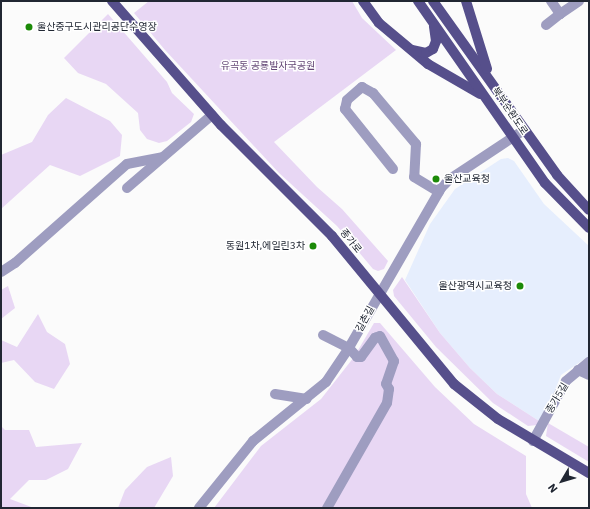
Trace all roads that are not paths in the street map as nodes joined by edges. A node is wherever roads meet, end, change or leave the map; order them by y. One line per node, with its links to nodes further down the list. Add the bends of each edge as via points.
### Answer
1 (112, 1): 14 (main road, 종가로)
2 (363, 1): 11 (main road, via 373,16)
3 (418, 1): 9 (main road, 북부순환도로)
4 (433, 1): 12 (main road, 북부순환도로)
5 (466, 1): 12 (main road, via 480,51)
6 (551, 1): 8 (street)
7 (579, 1): 8 (street)
8 (560, 14): 10 (street)
9 (432, 20): 11 (main road, via 437,35 433,49 421,53); 13 (main road, 북부순환도로)
10 (546, 25)
11 (409, 49): 13 (main road, via 438,71 472,88)
12 (495, 87): 15 (main road, 북부순환도로)
13 (490, 104): 16 (main road, 북부순환도로)
14 (212, 115): 17 (street); 24 (main road, 종가로, via 332,236)
15 (524, 130): 16 (street, 길촌길); 21 (main road, 북부순환도로, via 557,175)
16 (513, 138): 20 (street, 길촌길, via 450,179); 22 (main road, 북부순환도로, via 545,183)
17 (162, 156): 19 (street); 23 (street, via 127,164 20,259)
18 (393, 169): 20 (street, via 345,109 347,100 362,87 373,93 416,144 412,165 414,177)
19 (127, 188)
20 (439, 192): 24 (street, 길촌길)
21 (589, 210)
22 (589, 228)
23 (1, 272)
24 (379, 294): 26 (street, 길촌길); 32 (main road, 종가로, via 454,384 498,419)
25 (323, 336): 26 (street)
26 (349, 348): 31 (street, 길촌길, via 326,382); 35 (street, via 357,357 361,357 375,338 380,336 394,361 386,384 389,389 387,403)
27 (589, 362): 28 (street, 종가5길)
28 (578, 370): 29 (street); 32 (street, 종가5길, via 557,395)
29 (589, 375)
30 (275, 394): 31 (street)
31 (307, 399): 34 (street, 길촌길, via 253,441)
32 (533, 441): 33 (main road, 종가로)
33 (589, 473)
34 (199, 508)
35 (327, 508)

